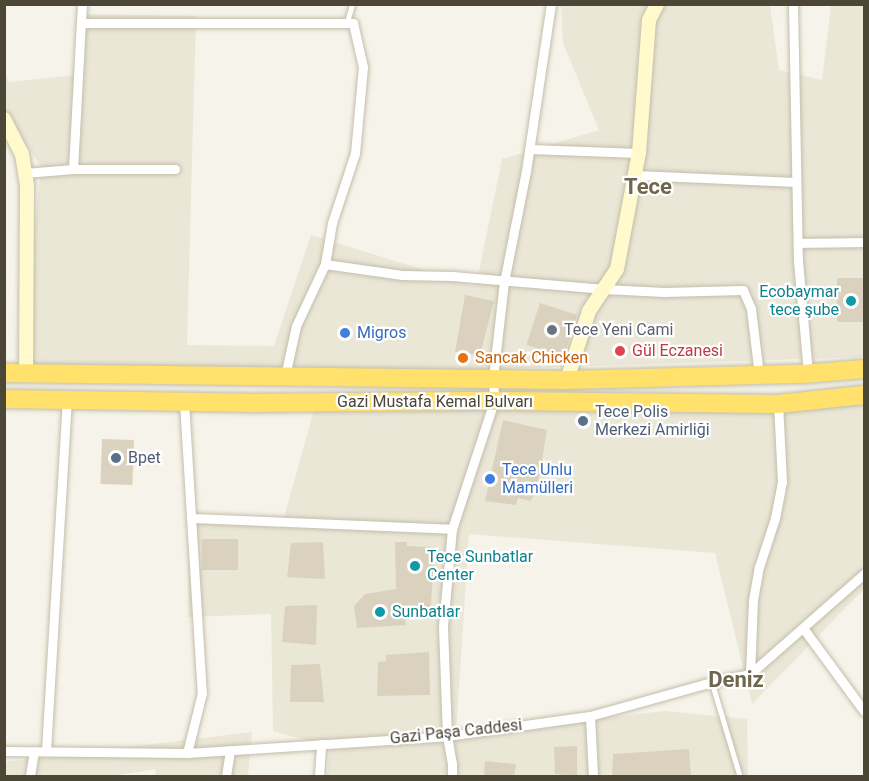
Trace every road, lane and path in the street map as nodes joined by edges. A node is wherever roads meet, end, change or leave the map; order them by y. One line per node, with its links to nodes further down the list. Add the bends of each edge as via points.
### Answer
1 (82, 4): 9 (street)
2 (351, 4): 8 (lane)
3 (550, 4): 11 (street)
4 (647, 4): 7 (street)
5 (657, 4): 7 (street)
6 (793, 4): 17 (street)
7 (649, 20): 12 (street)
8 (347, 23): 9 (street); 21 (street, via 353,23 363,67 355,153 332,223)
9 (81, 24): 13 (street)
10 (4, 119): 15 (street, via 22,154)
11 (530, 149): 12 (street); 22 (street)
12 (639, 153): 16 (street)
13 (73, 169): 14 (street); 15 (street)
14 (175, 169)
15 (24, 173): 26 (street)
16 (635, 176): 17 (street); 23 (street, via 617,269)
17 (796, 182): 20 (street)
18 (864, 231): 19 (street)
19 (863, 242): 20 (street)
20 (798, 243): 27 (street)
21 (325, 264): 22 (street); 29 (street, via 296,326)
22 (504, 282): 23 (street); 30 (street)
23 (604, 289): 28 (street, via 743,290 751,309); 31 (street, via 589,310)
24 (864, 369): 27 (highway, Gazi Mustafa Kemal Bulvarı)
25 (4, 373): 26 (highway, Gazi Mustafa Kemal Bulvarı)
26 (26, 373): 29 (highway, Gazi Mustafa Kemal Bulvarı)
27 (808, 374): 28 (highway, Gazi Mustafa Kemal Bulvarı)
28 (759, 375): 31 (highway, Gazi Mustafa Kemal Bulvarı)
29 (285, 376): 30 (highway, Gazi Mustafa Kemal Bulvarı)
30 (493, 378): 31 (highway, Gazi Mustafa Kemal Bulvarı); 35 (street)
31 (567, 380)
32 (864, 395): 37 (highway, Gazi Mustafa Kemal Bulvarı)
33 (4, 399): 34 (highway, Gazi Mustafa Kemal Bulvarı)
34 (67, 400): 36 (highway, Gazi Mustafa Kemal Bulvarı); 51 (street)
35 (494, 400): 36 (highway, Gazi Mustafa Kemal Bulvarı); 37 (highway, Gazi Mustafa Kemal Bulvarı); 39 (street)
36 (184, 402): 38 (street)
37 (778, 404): 42 (street, via 782,482 753,600)
38 (191, 518): 39 (street); 52 (street, via 202,693)
39 (452, 529): 46 (street, via 443,626)
40 (864, 574): 41 (street, Gazi Paşa Caddesi)
41 (803, 628): 42 (street, Gazi Paşa Caddesi); 44 (street)
42 (750, 674): 43 (street, Gazi Paşa Caddesi)
43 (712, 682): 45 (street, Gazi Paşa Caddesi); 58 (lane)
44 (864, 711)
45 (590, 716): 46 (street, Gazi Paşa Caddesi); 57 (street)
46 (447, 736): 47 (street, Gazi Paşa Caddesi); 56 (street)
47 (321, 744): 48 (street, Gazi Paşa Caddesi); 55 (street)
48 (230, 750): 52 (street, Gazi Paşa Caddesi); 54 (street)
49 (4, 751): 50 (street, Gazi Paşa Caddesi)
50 (34, 751): 51 (street, Gazi Paşa Caddesi); 53 (street)
51 (46, 751): 52 (street, Gazi Paşa Caddesi)
52 (187, 753)
53 (30, 777)
54 (226, 777)
55 (319, 777)
56 (452, 777)
57 (594, 777)
58 (740, 777)

